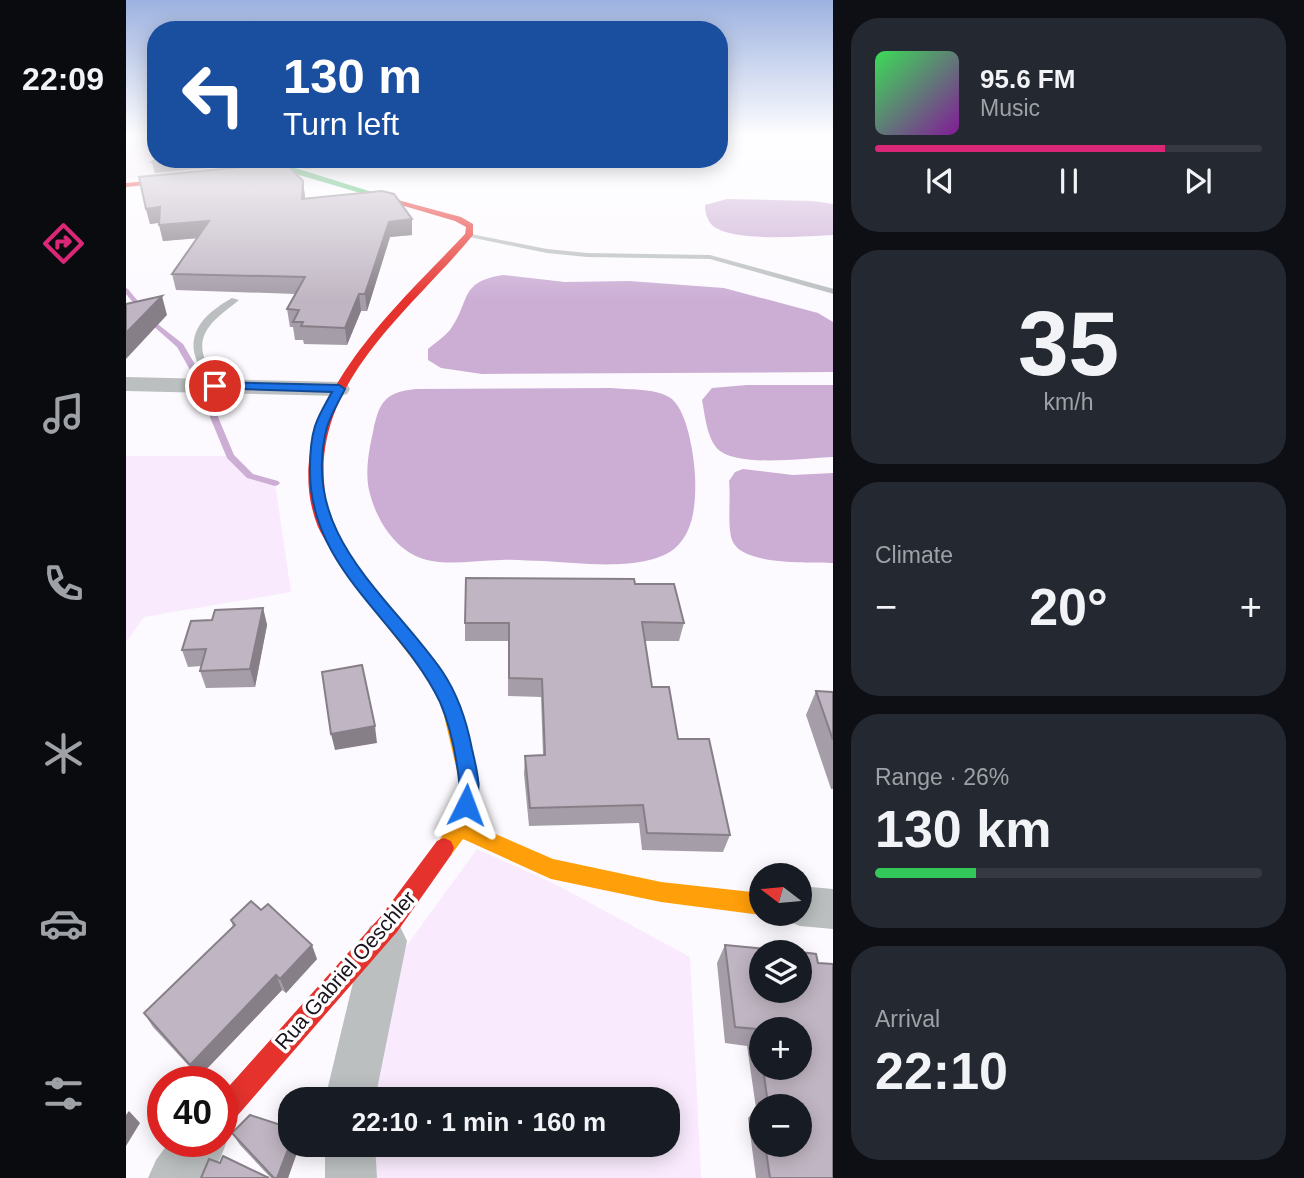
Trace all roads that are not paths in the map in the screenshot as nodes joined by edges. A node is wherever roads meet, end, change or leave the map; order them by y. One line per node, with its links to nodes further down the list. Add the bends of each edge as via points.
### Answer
1 (356, 190): 2 (street, via 458,219 470,226)
2 (469, 235): 3 (lane, via 587,255 709,257); 7 (street, Rua Gabriel Oeschler, via 385,329)
3 (833, 292)
4 (235, 300): 6 (lane, via 209,319 198,336 199,356)
5 (126, 384): 6 (street)
6 (215, 386): 7 (street)
7 (339, 389): 8 (street, Rua Gabriel Oeschler, via 321,426 317,454 316,485 325,526 355,576 436,676 451,707 470,783)
8 (459, 828): 9 (street, via 551,869 661,892); 12 (street, Rua Gabriel Oeschler)
9 (749, 903)
10 (812, 907): 11 (street)
11 (833, 909)
12 (389, 924): 13 (street); 14 (street, Rua Gabriel Oeschler)
13 (353, 1087)
14 (238, 1096)
15 (190, 1157): 17 (street)
16 (350, 1157): 18 (street)
17 (174, 1178)
18 (351, 1178)

